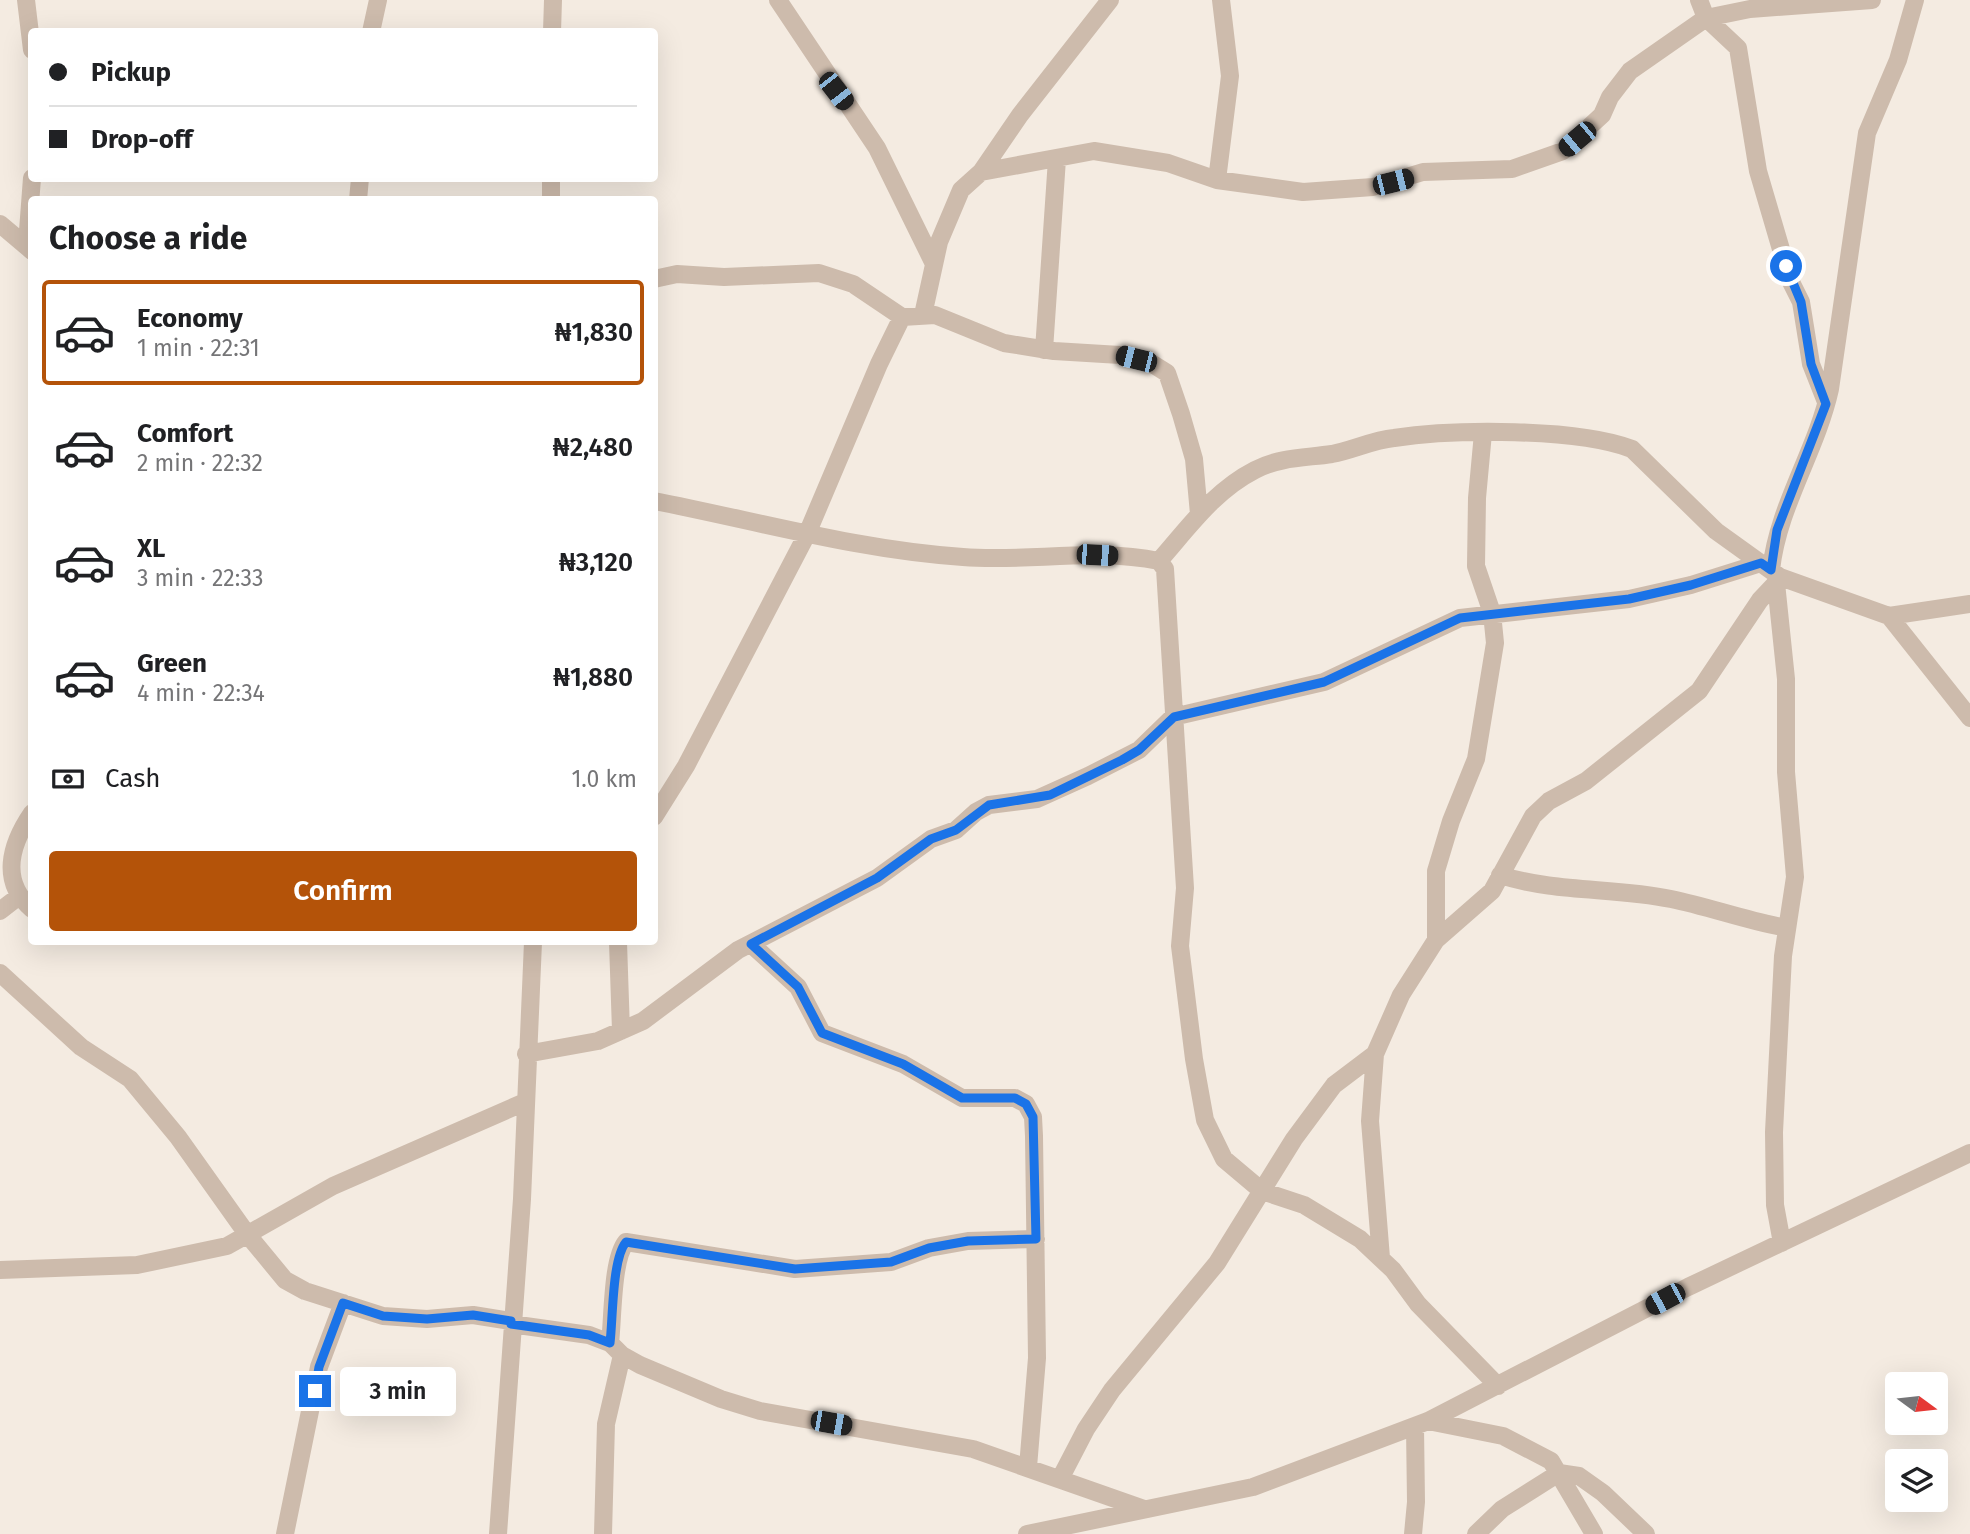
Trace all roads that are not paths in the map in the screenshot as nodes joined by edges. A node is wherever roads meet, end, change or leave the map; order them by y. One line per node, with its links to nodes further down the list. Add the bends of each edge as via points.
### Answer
1 (26, 0): 11 (street)
2 (379, 0): 12 (street)
3 (553, 0): 13 (street)
4 (778, 0): 19 (street, via 877,148)
5 (1110, 0): 15 (street)
6 (1221, 0): 16 (street, via 1230,76)
7 (1699, 0): 10 (street)
8 (1872, 0): 10 (street, via 1750,9)
9 (1915, 0): 24 (street, via 1898,60 1867,133 1847,290)
10 (1706, 18): 16 (street, via 1629,71 1602,115 1563,150 1512,170 1423,172 1340,191 1303,192); 24 (street, via 1738,48 1758,171 1790,280 1801,302 1811,364)
11 (29, 28)
12 (372, 28)
13 (552, 28)
14 (1057, 159): 15 (street); 16 (street, via 1094,151 1168,163); 23 (street)
15 (981, 172): 19 (street, via 961,190)
16 (1217, 180)
17 (0, 224): 18 (street)
18 (28, 248)
19 (934, 264): 21 (street)
20 (658, 278): 22 (street, via 819,272 853,284)
21 (923, 315): 22 (street); 23 (street, via 935,315 1004,343)
22 (902, 317): 28 (street)
23 (1044, 350): 27 (street, via 1120,355 1152,363 1167,373 1194,459)
24 (1826, 404): 30 (street, via 1777,530)
25 (1483, 433): 27 (street, via 1393,438 1333,453 1285,458 1220,490); 30 (street, via 1558,435 1632,449 1716,531); 32 (street, via 1476,498 1476,566)
26 (658, 502): 28 (street)
27 (1199, 514): 29 (street)
28 (807, 534): 29 (street, via 873,548 965,557 1078,554); 36 (street, via 687,766)
29 (1159, 561): 34 (street, via 1165,569)
30 (1772, 573): 32 (street, via 1629,599); 33 (street); 38 (street, via 1760,600 1699,691 1586,781 1549,801 1533,816); 41 (street, via 1785,668 1786,772 1795,877)
31 (1970, 604): 33 (street)
32 (1492, 613): 34 (street, via 1446,623 1324,682); 42 (street, via 1492,674 1476,759 1436,871)
33 (1889, 616): 35 (street)
34 (1174, 717): 43 (street, via 1122,760 1050,795 989,805 877,878); 52 (street, via 1185,888 1180,946 1202,1108 1224,1159)
35 (1970, 718)
36 (658, 811)
37 (28, 820): 39 (street, via 13,848 12,880)
38 (1500, 875): 41 (street, via 1567,890 1671,899); 42 (street, via 1477,907)
39 (25, 903): 40 (street)
40 (0, 911)
41 (1787, 928): 55 (street, via 1774,1132 1775,1205)
42 (1436, 940): 49 (street, via 1401,995)
43 (751, 944): 47 (street, via 670,1003); 54 (street, via 798,987 822,1033 903,1064 962,1098 1015,1098 1026,1104 1033,1117)
44 (533, 945): 48 (street)
45 (618, 945): 47 (street)
46 (0, 973): 53 (street, via 81,1047 130,1079)
47 (621, 1031): 48 (street, via 598,1041)
48 (526, 1054): 50 (street)
49 (1375, 1054): 52 (street, via 1334,1085); 56 (street, via 1370,1122)
50 (525, 1102): 53 (street, via 333,1186); 59 (street)
51 (1970, 1153): 55 (street)
52 (1262, 1191): 56 (street, via 1325,1216); 65 (street, via 1217,1264 1112,1390)
53 (247, 1234): 57 (street, via 227,1246 137,1265); 58 (street, via 285,1280)
54 (1036, 1239): 60 (street, via 968,1241 929,1248 891,1262 795,1269 626,1242 616,1266); 63 (street, via 1037,1371)
55 (1782, 1243): 61 (street)
56 (1381, 1258): 61 (street, via 1418,1304)
57 (0, 1270)
58 (343, 1303): 59 (street, via 383,1316 473,1315); 68 (street, via 319,1367)
59 (511, 1322): 60 (street, via 589,1335); 69 (street)
60 (616, 1349): 63 (street, via 721,1399 760,1411 973,1449); 70 (street, via 607,1414)
61 (1498, 1386): 62 (street)
62 (1422, 1424): 64 (street, via 1503,1436 1551,1461); 66 (street, via 1254,1487); 72 (street)
63 (1028, 1467): 65 (street)
64 (1559, 1473): 73 (street, via 1502,1509); 74 (street); 75 (street, via 1579,1476)
65 (1060, 1479): 66 (street)
66 (1144, 1509): 67 (street)
67 (1059, 1531): 71 (street)
68 (285, 1534)
69 (498, 1534)
70 (603, 1534)
71 (1027, 1534)
72 (1413, 1534)
73 (1476, 1534)
74 (1594, 1534)
75 (1646, 1534)

